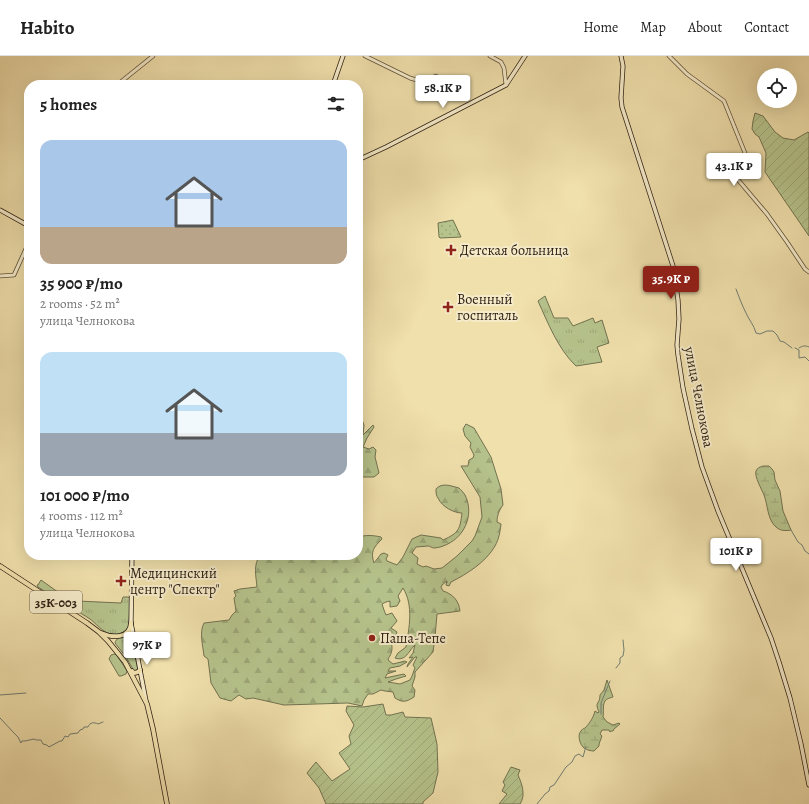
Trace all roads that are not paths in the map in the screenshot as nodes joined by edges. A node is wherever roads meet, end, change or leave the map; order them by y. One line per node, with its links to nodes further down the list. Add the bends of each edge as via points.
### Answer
1 (153, 56): 9 (street)
2 (343, 56): 10 (main road)
3 (365, 56): 8 (street, via 410,78 423,81)
4 (490, 56): 11 (street, via 501,62)
5 (525, 56): 11 (main road)
6 (621, 56): 29 (main road, улица Челнокова, via 622,107 673,266 678,300 678,355 692,429 718,511 771,638 790,698)
7 (670, 56): 16 (street, via 687,74 724,102 749,163 748,167 734,175 767,214)
8 (436, 76)
9 (123, 80)
10 (335, 80)
11 (506, 84): 12 (main road)
12 (363, 158)
13 (0, 210): 14 (main road)
14 (24, 223)
15 (24, 253): 17 (street, via 14,275)
16 (809, 272)
17 (0, 276)
18 (132, 560): 20 (main road)
19 (0, 566): 21 (main road, 35К-003)
20 (131, 623): 22 (main road); 24 (main road)
21 (99, 632): 23 (main road); 25 (main road, 35К-003)
22 (127, 633): 23 (main road); 24 (main road, via 131,633)
23 (117, 636): 25 (main road, via 113,645)
24 (134, 640): 27 (main road)
25 (118, 652): 26 (main road, 35К-003)
26 (130, 670): 27 (main road, via 133,673); 28 (main road, 35К-003)
27 (140, 670): 28 (main road)
28 (147, 704): 30 (main road, 35К-003)
29 (809, 785)
30 (167, 804)

